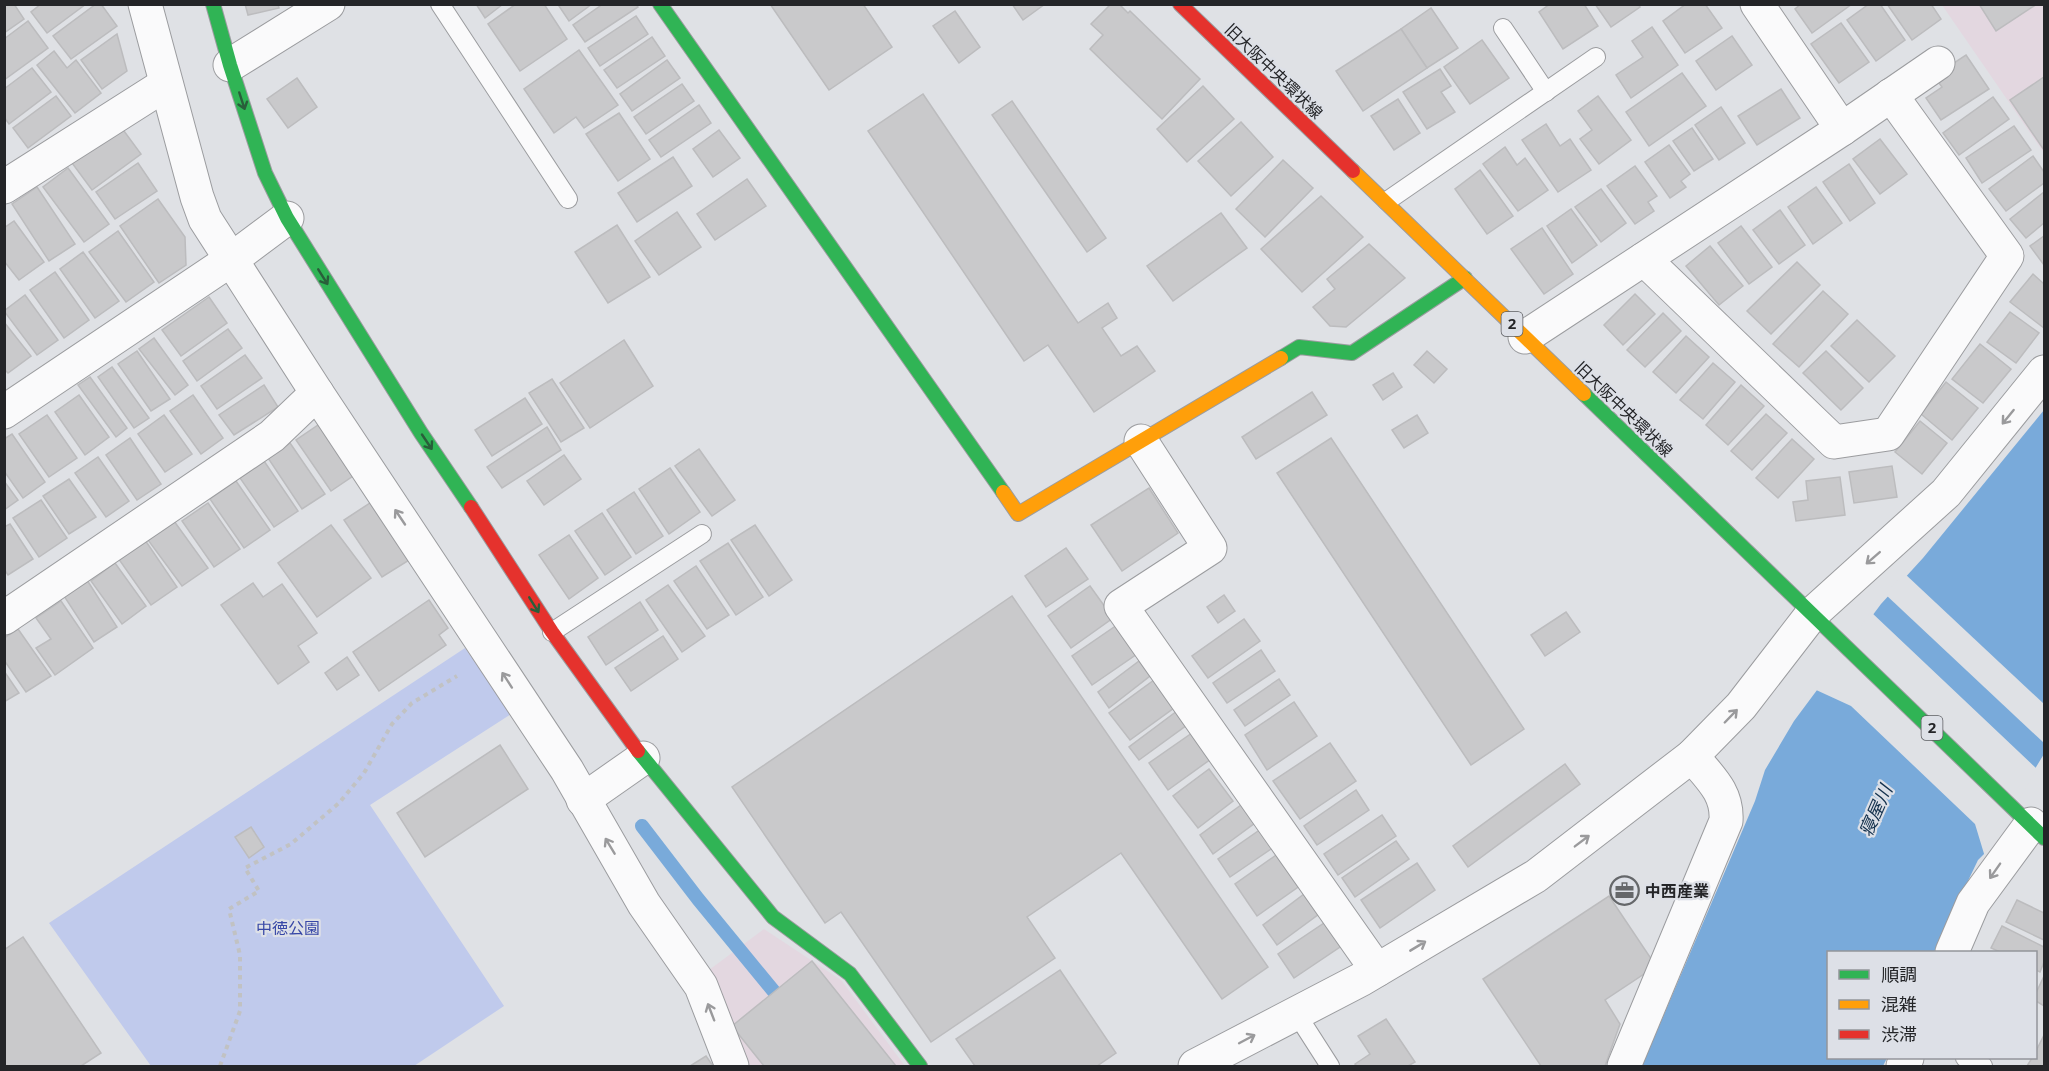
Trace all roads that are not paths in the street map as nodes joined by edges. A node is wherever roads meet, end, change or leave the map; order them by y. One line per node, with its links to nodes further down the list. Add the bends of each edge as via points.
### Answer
1 (145, 4): 12 (street)
2 (213, 4): 11 (street)
3 (328, 4): 11 (street)
4 (440, 4): 17 (lane)
5 (660, 4): 27 (street, via 1018,514)
6 (1180, 4): 18 (street, 旧大阪中央環状線 / 2)
7 (1757, 4): 15 (street)
8 (1503, 28): 13 (lane)
9 (1596, 57): 13 (lane)
10 (1938, 63): 14 (street)
11 (230, 65): 19 (street, one-way to 19, via 265,173)
12 (166, 84): 16 (street); 20 (street, via 201,210)
13 (1546, 92): 18 (lane)
14 (1891, 96): 15 (street); 21 (street, via 2007,256 1888,434 1834,442)
15 (1842, 129): 21 (street)
16 (8, 178)
17 (568, 199)
18 (1387, 201): 22 (street, 旧大阪中央環状線 / 2)
19 (287, 218): 20 (street); 31 (street, one-way to 31, via 421,433)
20 (232, 259): 25 (street); 26 (street)
21 (1644, 259): 23 (street)
22 (1465, 278): 23 (street, 旧大阪中央環状線 / 2); 27 (street, via 1352,353 1299,347)
23 (1525, 338): 29 (street, 旧大阪中央環状線 / 2)
24 (2044, 372): 29 (street, one-way to 29, via 1946,494)
25 (317, 393): 30 (street, via 272,436); 34 (street, one-way to 25)
26 (4, 412)
27 (1141, 441): 37 (street, via 1210,548 1121,606)
28 (702, 534): 31 (lane)
29 (1812, 614): 32 (street, one-way to 29, via 1741,706); 35 (street, 旧大阪中央環状線 / 2)
30 (4, 618)
31 (552, 632): 33 (street)
32 (1692, 756): 37 (street, one-way to 32, via 1536,876); 44 (street, via 1725,797 1726,821)
33 (643, 758): 34 (street); 41 (street, via 773,917 850,974)
34 (584, 800): 40 (street, one-way to 34, via 700,986 644,904)
35 (2032, 825): 36 (street, one-way to 36, via 1973,903)
36 (1952, 951)
37 (1377, 970): 38 (street)
38 (1296, 1013): 42 (street, one-way to 38); 43 (lane)
39 (1967, 1059): 45 (lane)
40 (732, 1066)
41 (920, 1066)
42 (1195, 1066)
43 (1330, 1066)
44 (1624, 1066)
45 (1983, 1066)

